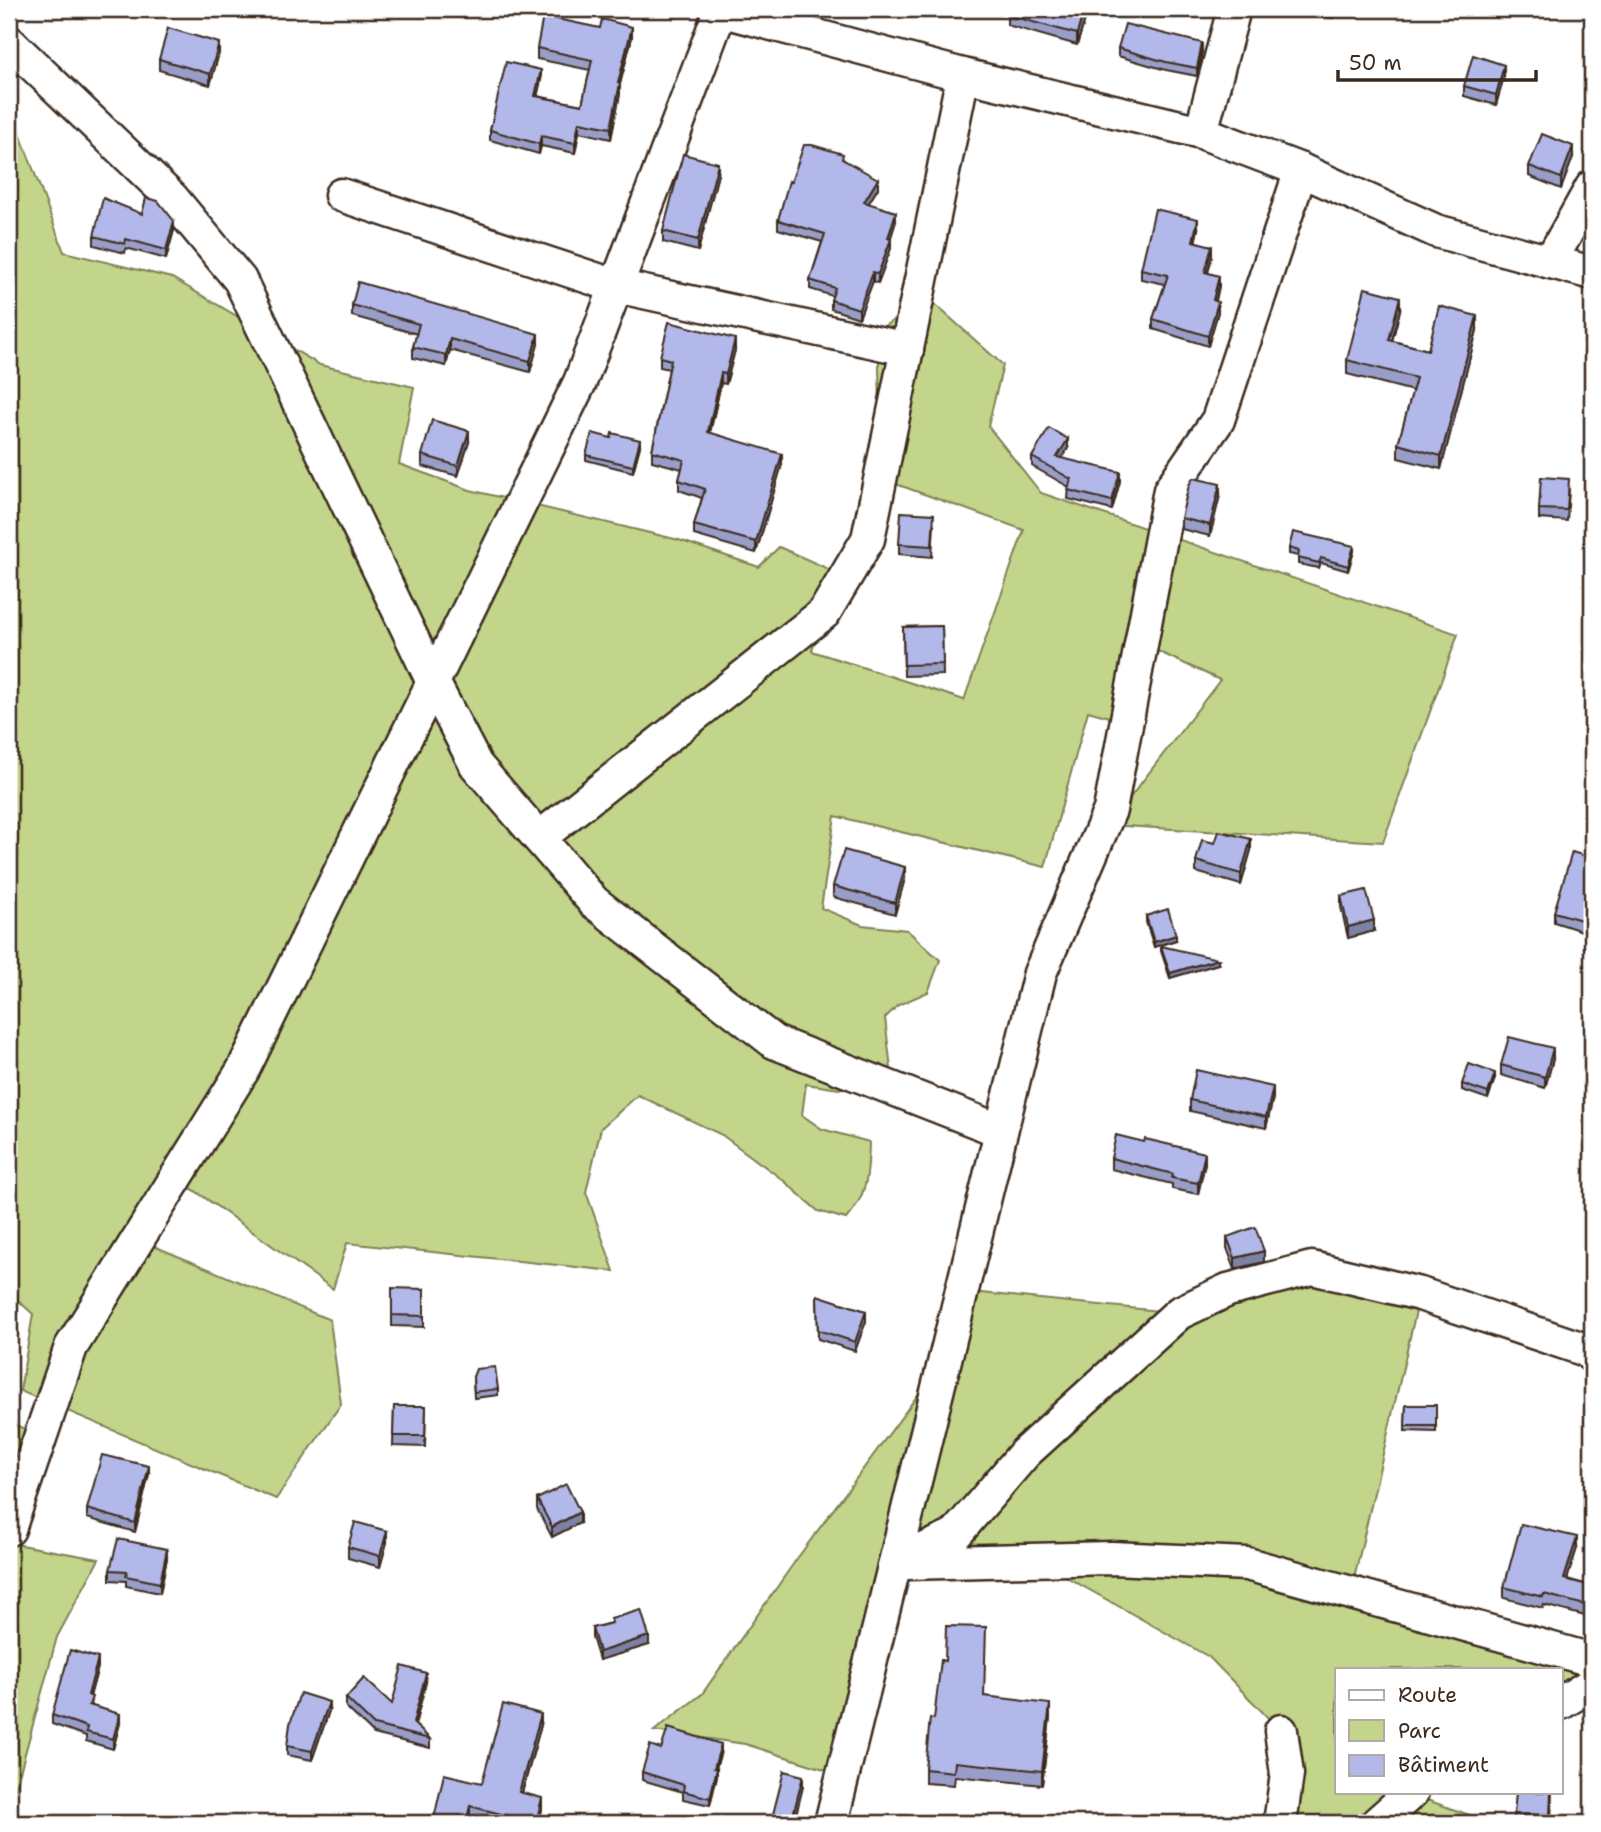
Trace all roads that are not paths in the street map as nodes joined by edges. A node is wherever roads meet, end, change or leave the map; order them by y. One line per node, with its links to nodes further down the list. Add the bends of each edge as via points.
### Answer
1 (719, 9): 4 (street); 11 (street)
2 (1234, 9): 5 (street)
3 (9, 42): 13 (street, via 172,198 240,280)
4 (963, 75): 5 (street); 12 (street)
5 (1201, 132): 6 (street)
6 (1301, 170): 9 (street, via 1436,231); 15 (street, via 1218,421 1170,490 1110,810 1041,973)
7 (1592, 187): 9 (street)
8 (341, 195): 11 (street)
9 (1550, 262): 10 (street)
10 (1592, 273)
11 (616, 286): 12 (street); 13 (street, via 580,382)
12 (907, 349): 14 (street, via 868,539 824,612)
13 (433, 682): 14 (street, via 475,765); 17 (street, via 243,1070 71,1347)
14 (539, 838): 15 (street, via 594,902 774,1042)
15 (1002, 1131): 18 (street)
16 (1592, 1356): 18 (street, via 1586,1350 1420,1294 1312,1268 1228,1290 1179,1313 1025,1453 954,1536)
17 (9, 1529)
18 (895, 1563): 19 (street, via 1112,1558 1247,1564); 24 (street)
19 (1592, 1660)
20 (1592, 1684): 21 (street)
21 (1562, 1702)
22 (1281, 1731): 25 (street, via 1287,1774)
23 (1410, 1794): 26 (street)
24 (831, 1823)
25 (1280, 1823)
26 (1377, 1823)

